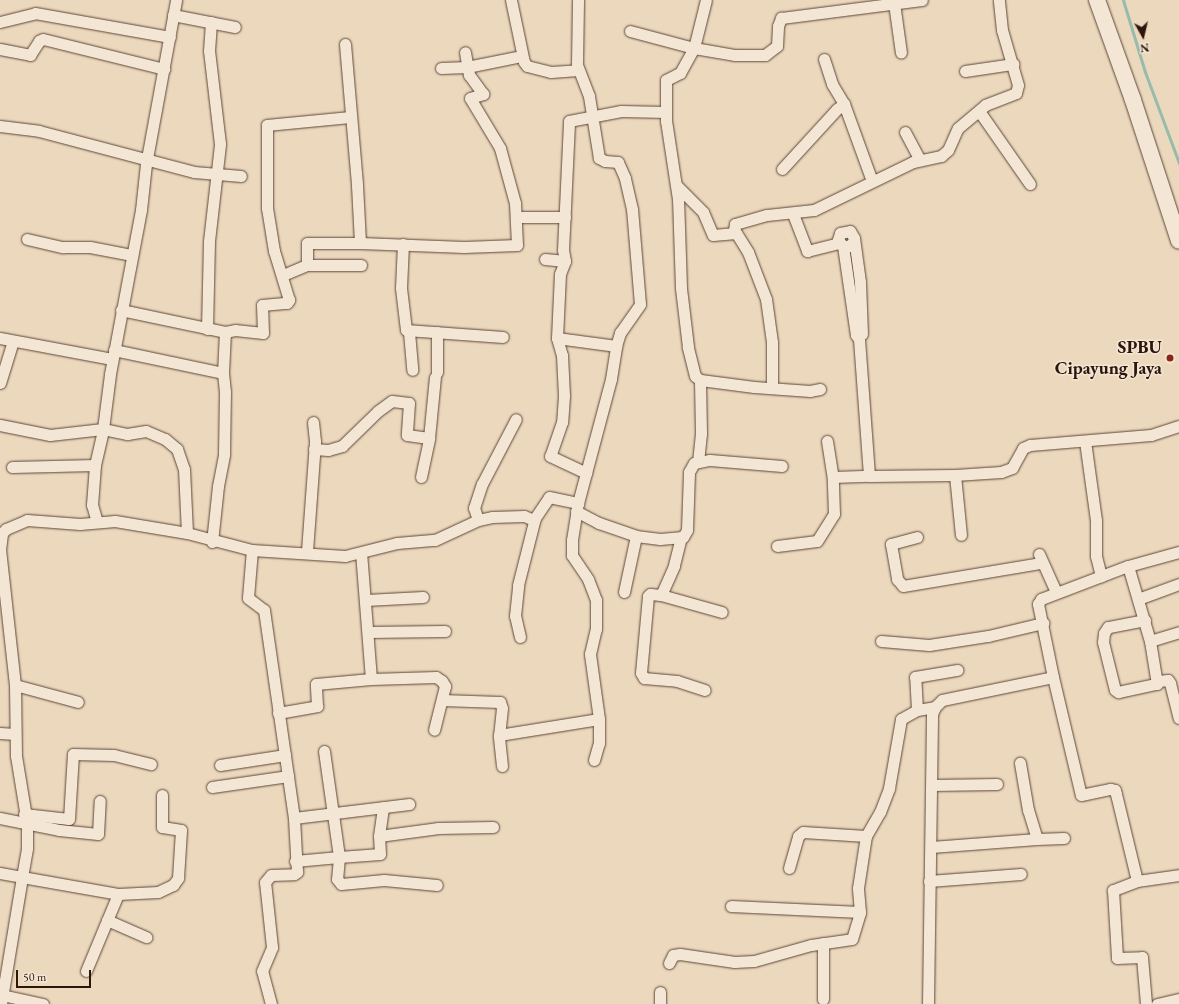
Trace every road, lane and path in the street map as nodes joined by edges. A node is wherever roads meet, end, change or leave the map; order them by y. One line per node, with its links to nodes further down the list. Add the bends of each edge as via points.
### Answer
1 (176, 0): 9 (street)
2 (511, 0): 20 (street)
3 (578, 0): 26 (street, via 575,41)
4 (706, 0): 16 (street)
5 (922, 0): 8 (street)
6 (999, 0): 22 (street, via 1002,30)
7 (1097, 0): 48 (main road)
8 (894, 3): 16 (street, via 781,18 777,46 765,55 735,56); 19 (street)
9 (173, 15): 11 (street); 14 (street)
10 (0, 22): 14 (street, via 35,13)
11 (211, 22): 12 (street); 38 (street, via 209,51 220,144)
12 (235, 27)
13 (630, 30): 16 (street)
14 (170, 37): 24 (street)
15 (345, 44): 32 (street)
16 (694, 48): 30 (street, via 680,73 666,80)
17 (0, 49): 24 (street, via 30,55 43,39)
18 (465, 52): 23 (street)
19 (901, 53)
20 (521, 56): 23 (street); 26 (street, via 527,66 551,72)
21 (824, 59): 28 (street, via 832,84)
22 (1013, 64): 27 (street); 29 (street, via 1018,85 1016,93 985,105)
23 (468, 67): 25 (street); 44 (street, via 469,75 483,94 470,98 500,148)
24 (164, 68): 35 (street)
25 (442, 68)
26 (578, 70): 31 (street)
27 (965, 71)
28 (844, 104): 37 (street); 40 (street)
29 (979, 111): 36 (street, via 958,128 948,150 941,156); 41 (street)
30 (666, 112): 31 (street, via 629,111); 42 (street)
31 (592, 115): 45 (street, via 569,121); 66 (street, via 600,158 621,165 632,209 640,304 620,333)
32 (350, 117): 49 (street); 56 (street, via 267,125 267,208 274,251 280,274)
33 (0, 126): 35 (street, via 39,131)
34 (905, 132): 36 (street)
35 (148, 159): 38 (street, via 196,172); 51 (street)
36 (920, 160): 40 (street)
37 (782, 169)
38 (214, 174): 39 (street); 58 (street, via 208,241)
39 (241, 176)
40 (872, 181): 43 (street, via 814,210)
41 (1030, 184)
42 (677, 186): 46 (street, via 703,212 713,235); 70 (street, via 681,288 688,347 696,376)
43 (793, 214): 46 (street, via 767,215 735,224); 89 (street, via 806,252 845,244 856,335 859,340)
44 (517, 217): 45 (street); 50 (street, via 517,245 464,247)
45 (565, 217): 53 (street)
46 (736, 233): 72 (street, via 748,252 766,299 772,342)
47 (27, 239): 51 (street, via 63,247 90,247)
48 (1179, 241)
49 (360, 243): 50 (street); 54 (street, via 307,243)
50 (403, 244): 60 (street, via 403,318 406,330)
51 (132, 255): 57 (street)
52 (545, 259): 53 (street)
53 (565, 261): 64 (street, via 560,274)
54 (307, 265): 55 (street); 56 (street)
55 (361, 265)
56 (283, 275): 59 (street, via 289,300 287,303 262,305 263,332)
57 (121, 310): 58 (street); 67 (street)
58 (207, 328): 59 (street)
59 (225, 332): 69 (street)
60 (410, 332): 61 (street); 68 (street)
61 (437, 332): 62 (street); 79 (street, via 436,375)
62 (503, 337)
63 (0, 338): 65 (street)
64 (557, 338): 66 (street); 87 (street, via 562,355 564,396 562,422 550,456)
65 (13, 341): 67 (street); 71 (street)
66 (616, 346): 87 (street, via 611,378)
67 (113, 355): 69 (street); 78 (street)
68 (412, 370)
69 (223, 373): 101 (street, via 224,454)
70 (700, 380): 72 (street); 83 (street, via 701,433)
71 (0, 382)
72 (772, 388): 73 (street, via 810,391)
73 (820, 389)
74 (516, 419): 93 (street, via 482,484 474,508)
75 (313, 422): 82 (street)
76 (0, 425): 78 (street, via 50,435)
77 (1179, 428): 81 (street, via 1151,435)
78 (102, 434): 84 (street); 96 (street, via 152,432 177,449 184,469)
79 (429, 438): 82 (street, via 407,435 409,403 397,401 378,411 342,446 328,450); 90 (street)
80 (827, 441): 91 (street)
81 (1085, 441): 88 (street, via 1030,444 1023,448 1012,468 1001,472); 108 (street, via 1096,520 1096,556)
82 (314, 449): 104 (street)
83 (698, 462): 85 (street, via 710,460); 99 (street, via 689,472 687,530)
84 (95, 465): 86 (street); 95 (street, via 92,505)
85 (782, 466)
86 (12, 467)
87 (586, 473): 92 (street)
88 (955, 475): 89 (street); 97 (street)
89 (869, 476): 91 (street)
90 (421, 477)
91 (833, 477): 102 (street, via 834,514 817,540)
92 (577, 507): 94 (street, via 549,497 544,500); 98 (street, via 599,523); 138 (street, via 572,555 588,579 596,600 596,628 590,654)
93 (478, 520): 94 (street, via 506,515 524,516); 106 (street, via 435,540 397,543)
94 (534, 520): 123 (street, via 518,585 515,616)
95 (97, 522): 96 (street, via 125,522); 114 (street, via 80,524 27,520 6,529 2,533 0,550)
96 (187, 533): 101 (street)
97 (961, 535)
98 (636, 536): 99 (street); 110 (street)
99 (681, 537): 112 (street, via 674,566)
100 (917, 537): 111 (street, via 891,544 897,579 903,586 1040,558)
101 (212, 542): 103 (street)
102 (777, 546)
103 (252, 550): 104 (street); 136 (street, via 248,598 264,610)
104 (307, 552): 106 (street, via 335,556)
105 (1179, 552): 107 (street)
106 (362, 554): 116 (street)
107 (1128, 566): 108 (street); 115 (street)
108 (1101, 576): 111 (street)
109 (1179, 584): 115 (street)
110 (624, 592)
111 (1056, 592): 119 (street, via 1038,604)
112 (662, 595): 117 (street); 131 (street, via 648,596 641,674 644,678 677,681)
113 (423, 597): 116 (street)
114 (3, 598): 130 (street)
115 (1138, 599): 118 (street)
116 (366, 600): 121 (street)
117 (722, 612)
118 (1145, 620): 125 (street); 129 (street, via 1108,627 1103,642 1115,690 1118,692 1155,685)
119 (1043, 623): 124 (street, via 988,636 929,645); 127 (street)
120 (445, 631): 121 (street)
121 (368, 632): 128 (street)
122 (1179, 632): 125 (street)
123 (520, 637)
124 (881, 641)
125 (1150, 641): 129 (street)
126 (957, 670): 135 (street, via 915,677)
127 (1053, 677): 134 (street, via 942,700); 176 (street, via 1081,795 1115,790)
128 (371, 679): 132 (street, via 436,677 445,686); 136 (street, via 316,684 322,705)
129 (1158, 681): 137 (street, via 1168,680 1170,683)
130 (15, 685): 133 (street); 141 (street)
131 (706, 690)
132 (442, 700): 139 (street); 142 (street, via 500,702 502,708)
133 (78, 702)
134 (935, 707): 135 (street); 152 (street, via 932,714)
135 (917, 710): 164 (street, via 901,719 889,788 880,812)
136 (278, 713): 144 (street)
137 (1179, 718)
138 (599, 719): 142 (street); 145 (street, via 599,743)
139 (434, 730)
140 (0, 733): 141 (street)
141 (15, 734): 160 (street, via 17,774)
142 (499, 735): 149 (street)
143 (324, 751): 158 (street)
144 (285, 755): 148 (street); 150 (street)
145 (594, 760)
146 (1020, 763): 166 (street, via 1028,810)
147 (151, 764): 160 (street, via 114,755 73,754 69,819)
148 (220, 765)
149 (502, 766)
150 (288, 776): 153 (street); 161 (street)
151 (997, 784): 152 (street)
152 (932, 785): 167 (street)
153 (212, 787)
154 (162, 795): 178 (street, via 162,827 181,830 178,878 173,885 158,892)
155 (100, 801): 160 (street, via 100,834 59,830)
156 (410, 804): 157 (street)
157 (383, 807): 158 (street); 163 (street)
158 (334, 815): 161 (street); 168 (street)
159 (0, 818): 160 (street)
160 (26, 818): 174 (street, via 27,848)
161 (294, 818): 169 (street)
162 (493, 827): 163 (street, via 438,828)
163 (379, 836): 168 (street, via 380,851 377,856)
164 (866, 836): 170 (street, via 803,832 798,836); 180 (street, via 858,888)
165 (1064, 838): 166 (street)
166 (1038, 839): 167 (street)
167 (931, 847): 175 (street)
168 (339, 857): 169 (street); 177 (street, via 337,878 341,884 384,880)
169 (296, 861): 192 (street, via 296,873 271,875 265,882 272,946 262,971)
170 (789, 868)
171 (0, 873): 174 (street)
172 (1021, 874): 175 (street)
173 (1179, 874): 176 (street)
174 (22, 877): 178 (street); 185 (street)
175 (929, 881): 194 (street)
176 (1137, 881): 195 (street, via 1113,890 1117,958 1142,957)
177 (437, 884)
178 (118, 894): 181 (street)
179 (731, 906): 180 (street)
180 (860, 912): 183 (street, via 852,939)
181 (107, 920): 182 (street); 186 (street)
182 (146, 937)
183 (823, 943): 184 (street, via 744,962 680,954 672,955); 189 (street)
184 (668, 963)
185 (3, 966): 188 (street)
186 (86, 971)
187 (660, 992): 193 (street)
188 (1, 999): 191 (street)
189 (823, 999)
190 (1179, 999): 196 (street)
191 (43, 1004)
192 (271, 1004)
193 (660, 1004)
194 (928, 1004)
195 (1146, 1004)
196 (1157, 1004)

